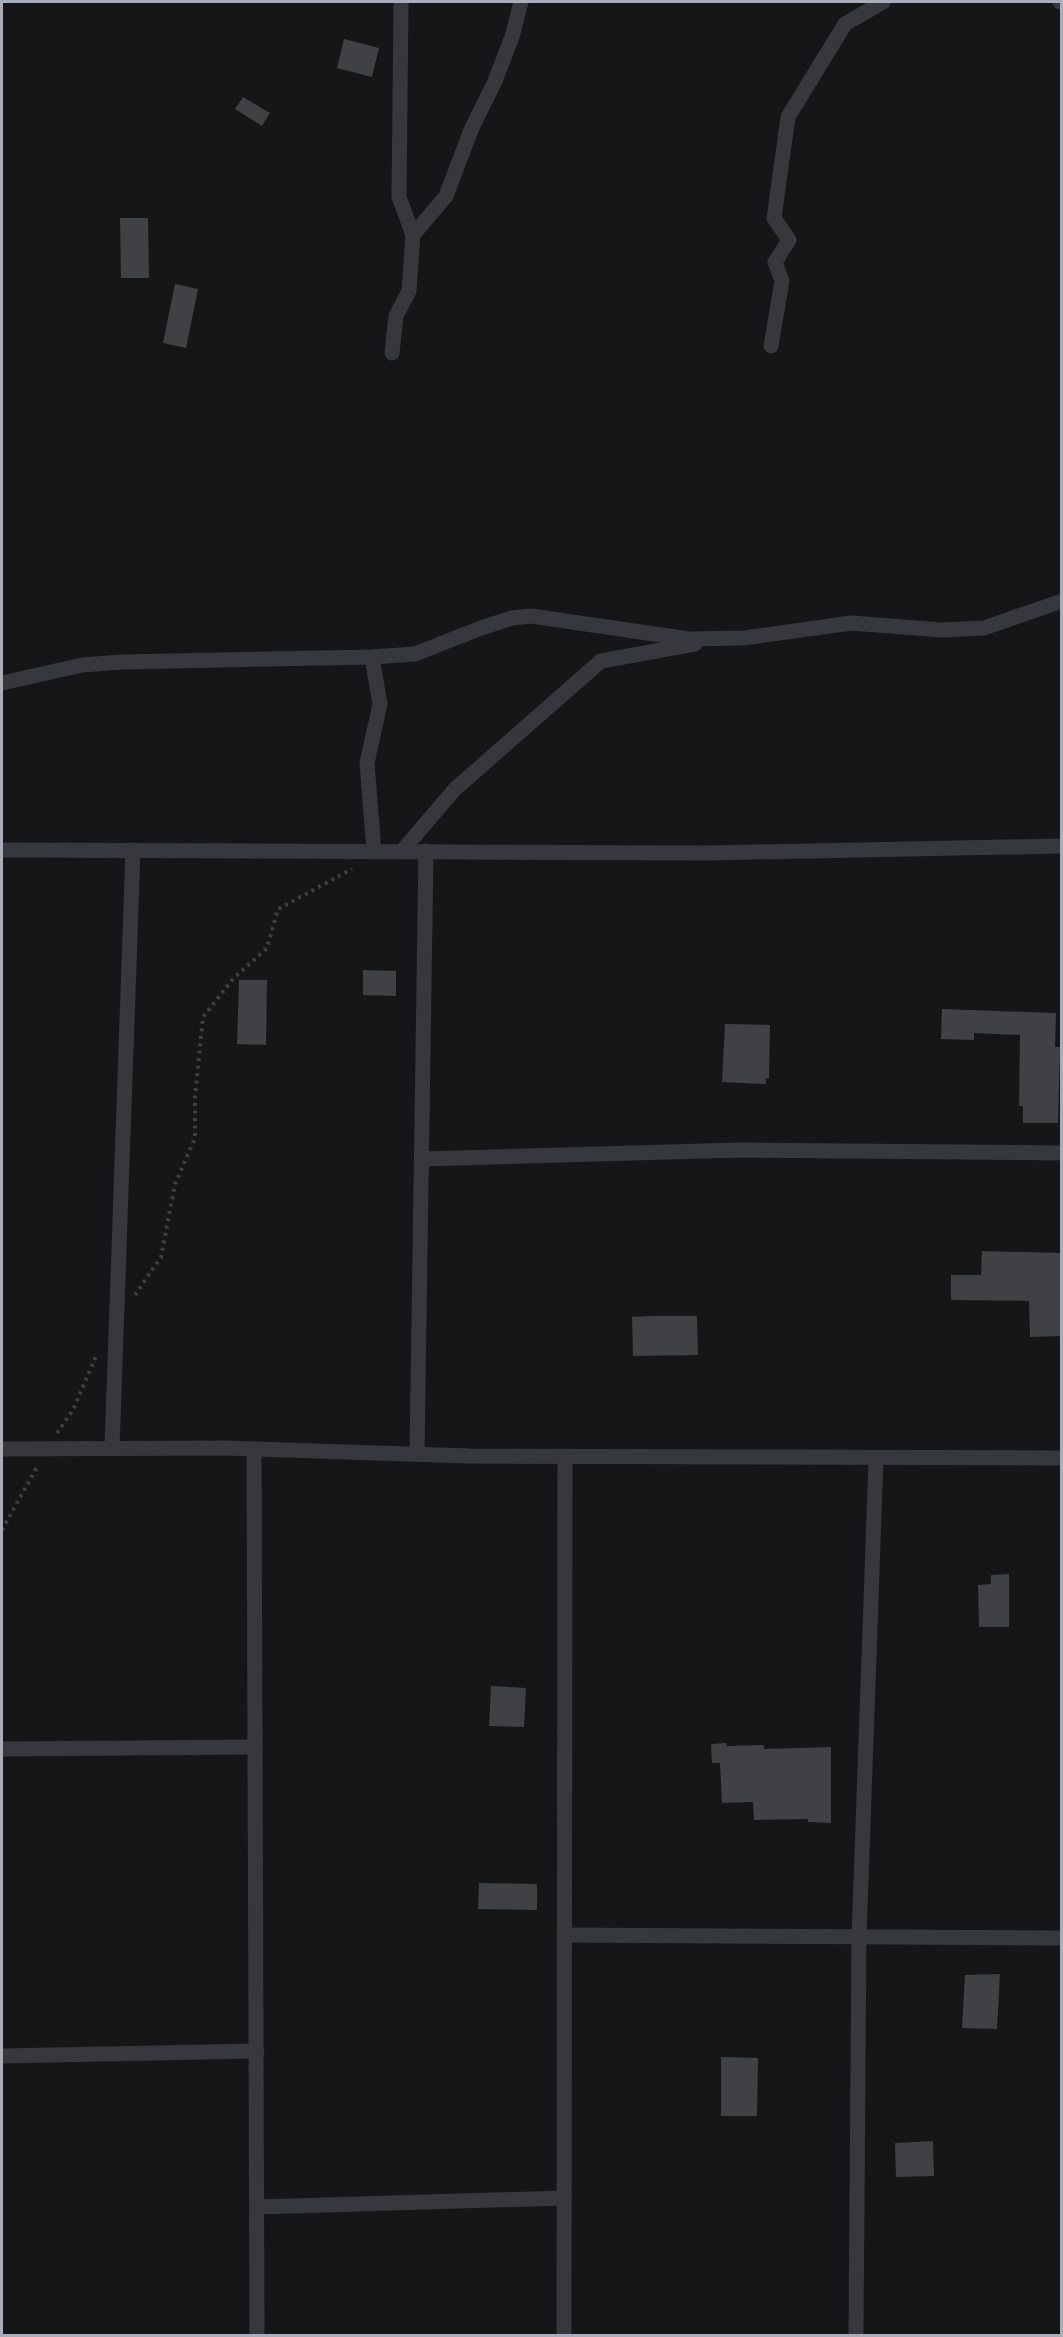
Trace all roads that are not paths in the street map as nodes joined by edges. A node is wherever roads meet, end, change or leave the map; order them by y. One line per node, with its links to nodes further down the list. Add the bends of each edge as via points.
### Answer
1 (401, 2): 4 (street, via 399,197)
2 (521, 2): 4 (street, via 495,81 446,196)
3 (883, 2): 5 (street, via 845,24 788,117 774,218 789,240 775,262 782,281)
4 (413, 236): 6 (street, via 409,291 396,316)
5 (771, 346)
6 (392, 353)
7 (1062, 601): 8 (street, via 984,628 942,630 851,623)
8 (723, 638): 9 (street, via 689,639 531,616 481,628 415,654); 15 (street, via 601,661 455,789)
9 (372, 657): 10 (street, via 122,662 81,665); 14 (street, via 380,704 367,763)
10 (2, 683)
11 (1062, 846): 16 (street, via 706,853)
12 (2, 850): 13 (street)
13 (133, 850): 14 (street); 19 (street)
14 (374, 851): 15 (street)
15 (402, 851): 16 (street)
16 (426, 851): 18 (street)
17 (1062, 1153): 18 (street, via 740,1150)
18 (422, 1159): 22 (street)
19 (112, 1448): 20 (street); 21 (street)
20 (2, 1449)
21 (254, 1449): 22 (street); 26 (street)
22 (417, 1455): 23 (street)
23 (565, 1456): 25 (street); 28 (street)
24 (1062, 1458): 25 (street)
25 (876, 1460): 29 (street)
26 (255, 1747): 27 (street); 31 (street)
27 (2, 1749)
28 (564, 1935): 29 (street); 33 (street)
29 (859, 1937): 30 (street); 37 (street)
30 (1062, 1938)
31 (257, 2051): 32 (street); 34 (street)
32 (2, 2056)
33 (564, 2198): 34 (street); 36 (street)
34 (257, 2207): 35 (street)
35 (257, 2336)
36 (564, 2336)
37 (856, 2336)

